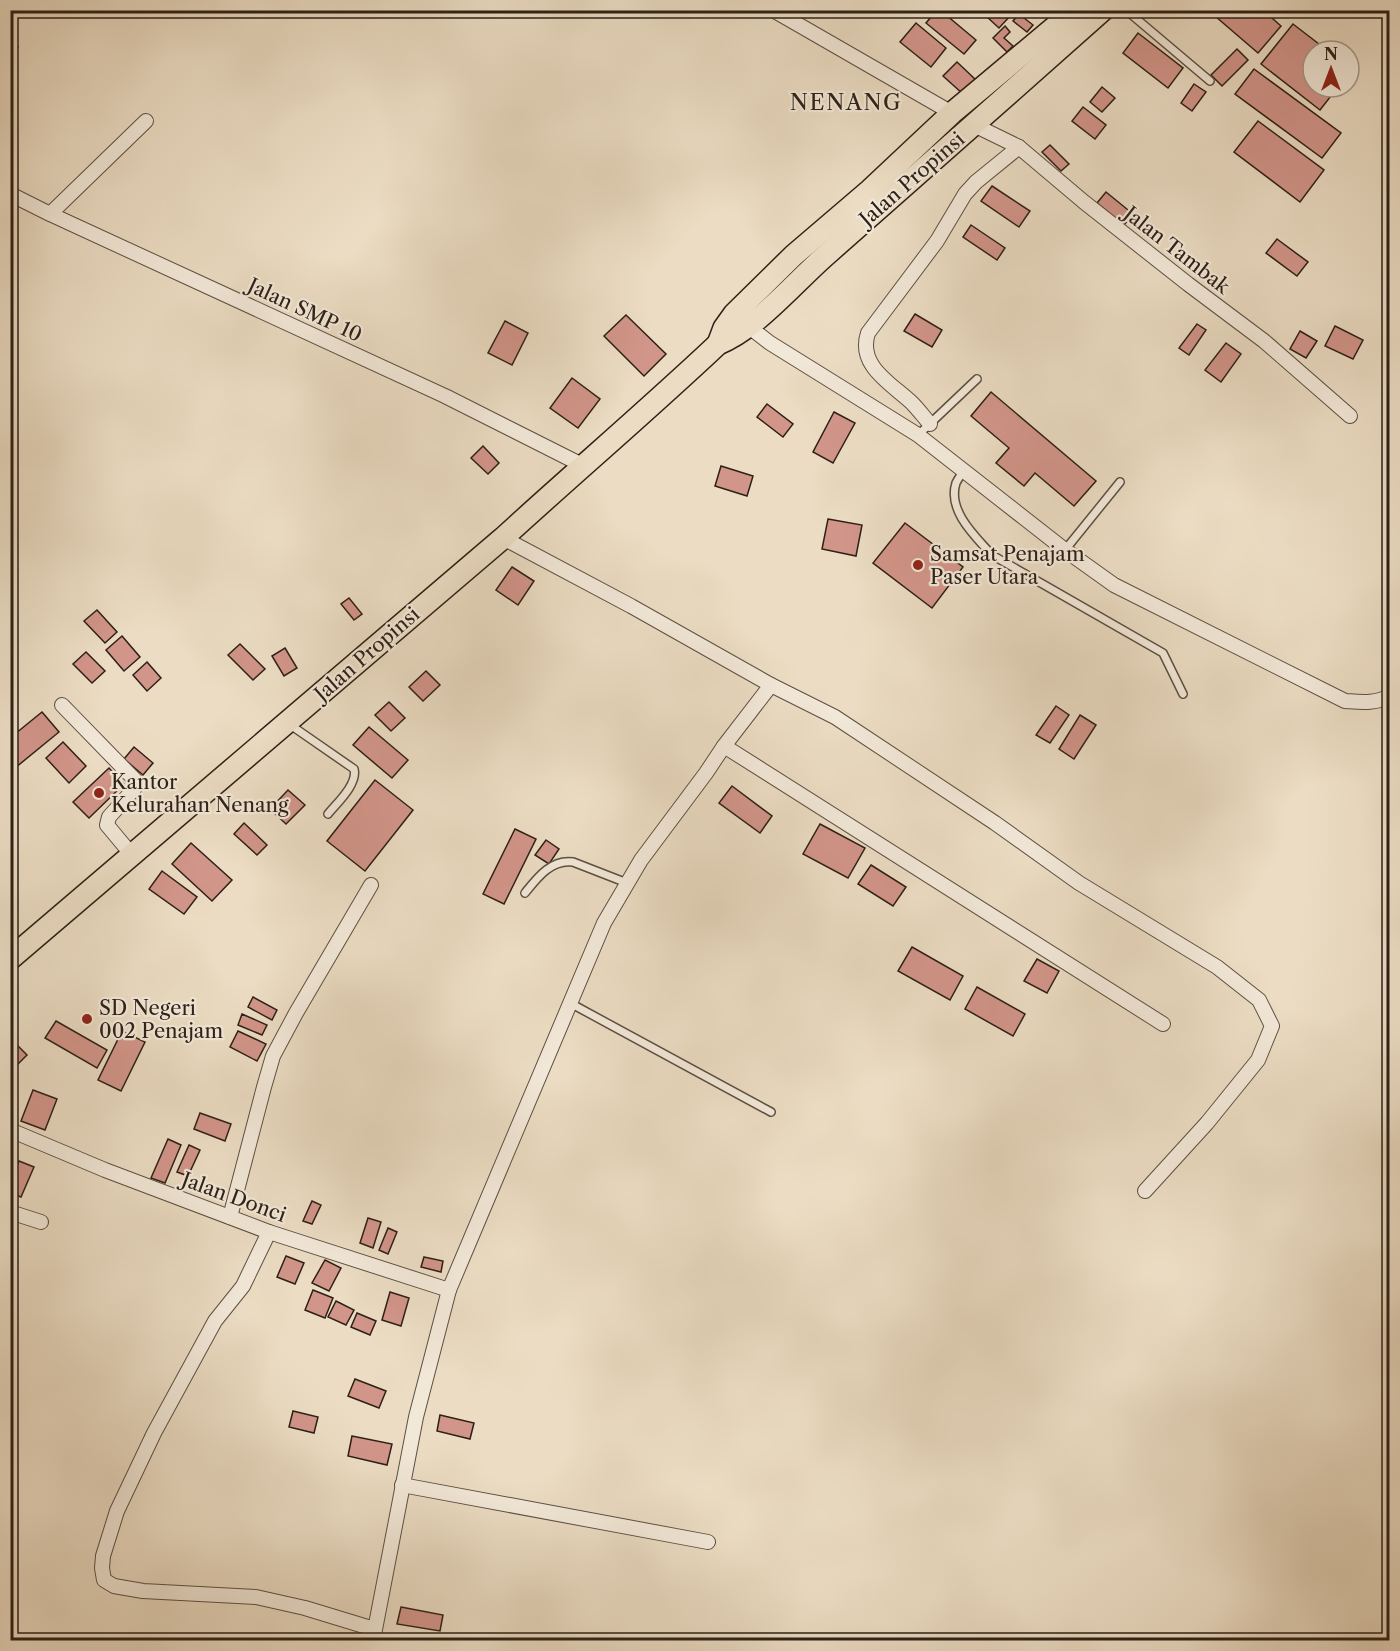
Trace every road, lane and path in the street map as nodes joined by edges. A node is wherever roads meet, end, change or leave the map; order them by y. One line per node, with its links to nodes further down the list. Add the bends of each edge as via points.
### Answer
1 (773, 10): 6 (street)
2 (1075, 10): 6 (highway)
3 (1103, 10): 8 (highway, Jalan Propinsi)
4 (1126, 10): 5 (lane)
5 (1210, 81)
6 (952, 113): 12 (highway, via 794,255)
7 (146, 121): 11 (street)
8 (974, 125): 9 (street, Jalan Tambak); 12 (highway, Jalan Propinsi, via 822,258)
9 (1019, 147): 14 (street, Jalan Tambak, via 1264,341); 15 (street, via 965,195 938,241 868,333 867,357 883,379)
10 (10, 194): 11 (street, Jalan SMP 10)
11 (50, 214): 17 (street, Jalan SMP 10, via 445,396)
12 (741, 320): 16 (street, via 770,343); 17 (highway, Jalan Propinsi, via 727,341 718,344)
13 (977, 379): 15 (lane)
14 (1350, 416)
15 (930, 424): 16 (lane)
16 (918, 435): 18 (street)
17 (582, 465): 20 (highway, Jalan Propinsi)
18 (963, 471): 21 (street); 23 (lane, via 954,495 957,511 993,555 1162,653)
19 (1120, 482): 21 (lane)
20 (503, 538): 22 (street); 26 (highway, Jalan Propinsi)
21 (1065, 550): 24 (street, via 1114,585 1345,701 1365,703)
22 (771, 685): 27 (street); 38 (street, via 835,717 1079,883 1216,967 1259,1000 1272,1026 1257,1060)
23 (1182, 694)
24 (1389, 698)
25 (62, 705): 29 (street, via 136,781 107,825)
26 (287, 722): 28 (lane, via 354,769 354,781); 29 (highway, Jalan Propinsi)
27 (724, 746): 30 (street); 35 (street)
28 (328, 814)
29 (132, 855): 33 (highway, Jalan Propinsi)
30 (627, 883): 32 (lane, via 564,861 539,874); 34 (street, via 604,923)
31 (371, 885): 40 (street, via 273,1056)
32 (525, 894)
33 (10, 959)
34 (570, 1003): 36 (lane); 43 (street)
35 (1162, 1024)
36 (771, 1112)
37 (10, 1130): 40 (street, Jalan Donci)
38 (1145, 1191)
39 (10, 1212): 41 (street)
40 (230, 1217): 42 (street, Jalan Donci)
41 (42, 1222)
42 (269, 1232): 43 (street, Jalan Donci); 46 (street, via 243,1286 215,1321 126,1492 103,1556 104,1580 114,1586 143,1591 256,1597 305,1608)
43 (449, 1290): 44 (street)
44 (402, 1485): 45 (street); 46 (street)
45 (708, 1542)
46 (374, 1635)

